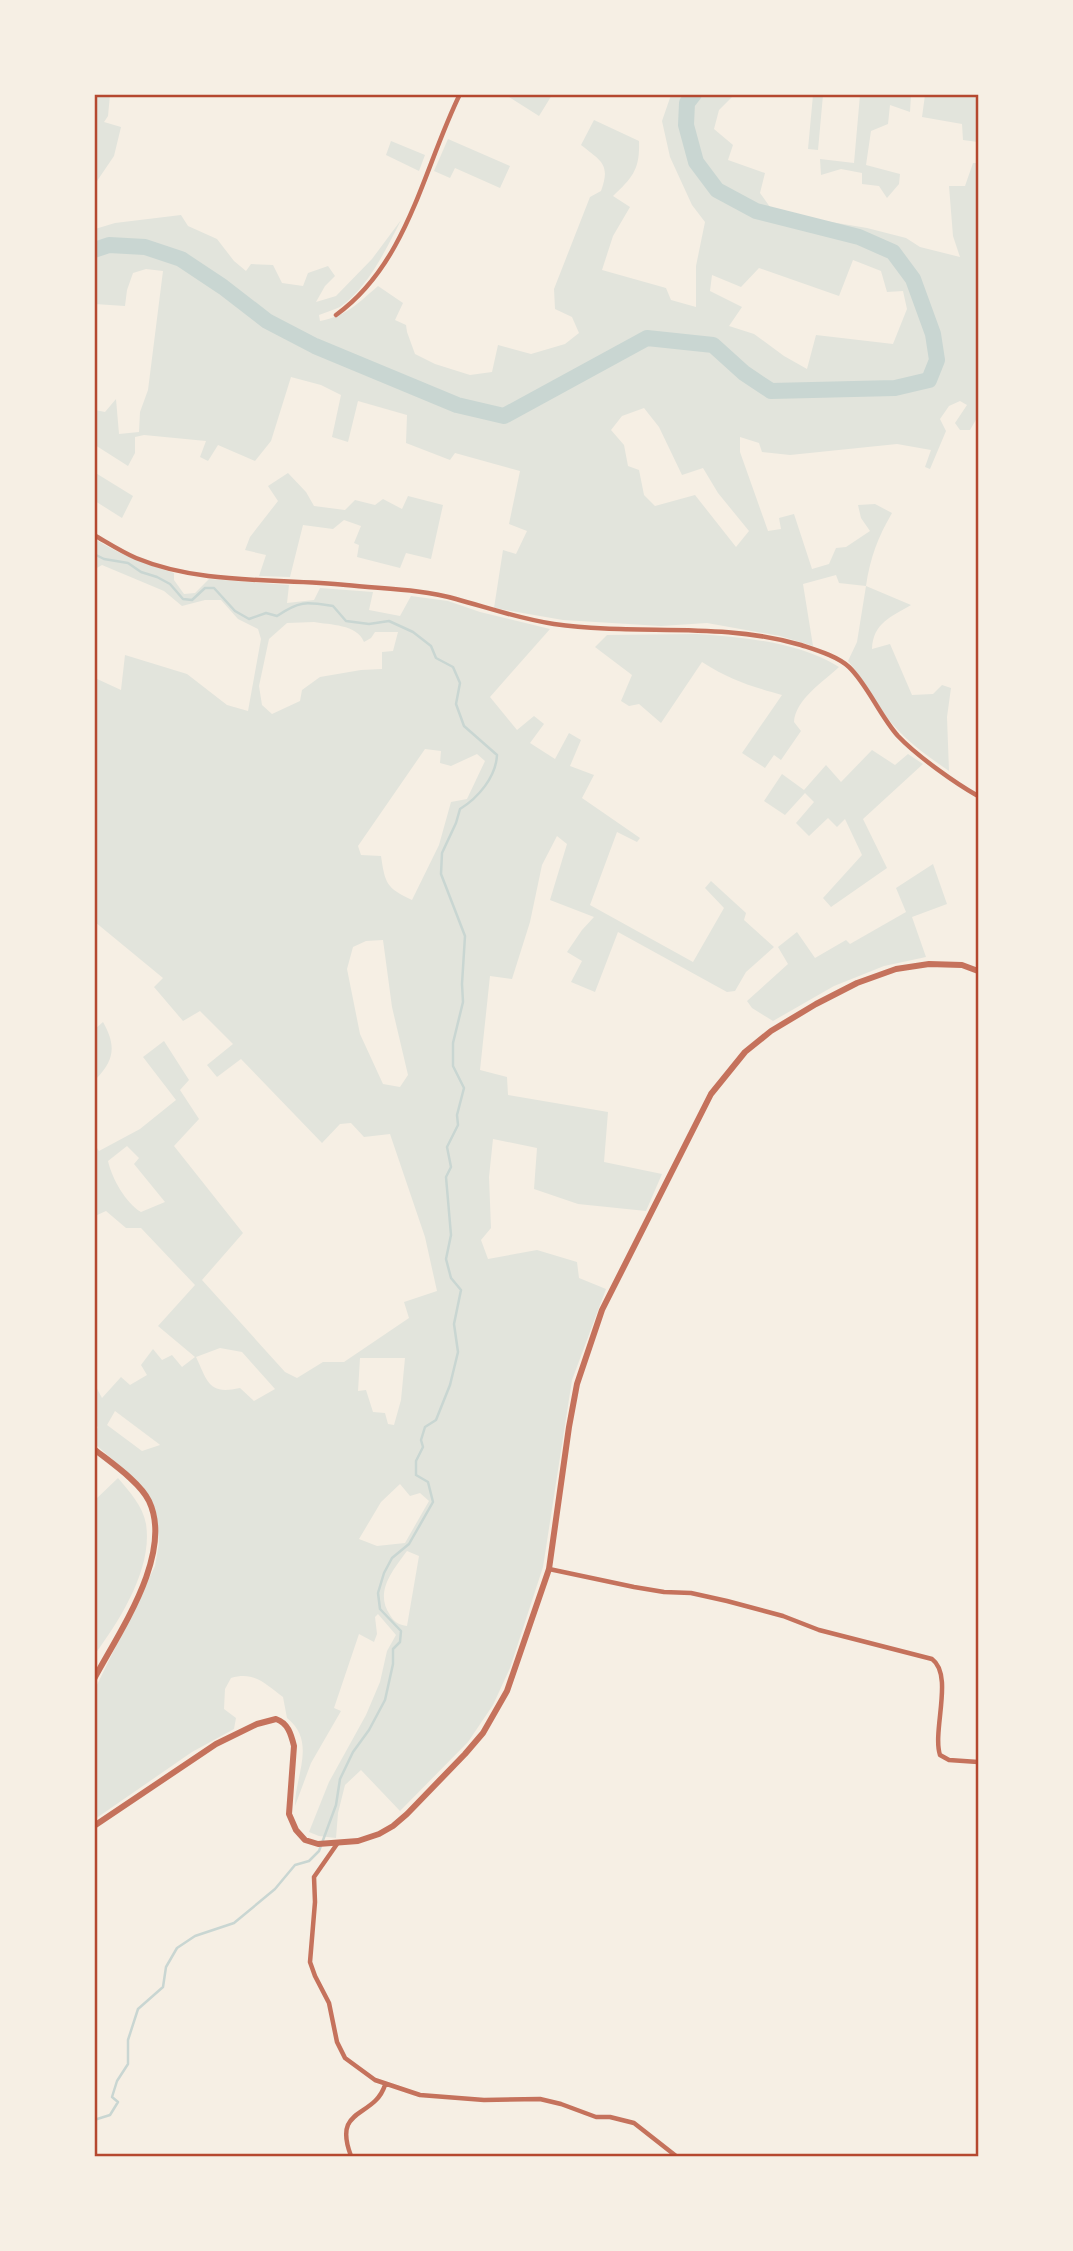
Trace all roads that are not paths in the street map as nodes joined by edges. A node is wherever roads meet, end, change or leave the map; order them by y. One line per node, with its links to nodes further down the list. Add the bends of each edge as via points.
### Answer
1 (460, 94): 2 (street, via 410,217 379,273)
2 (336, 315)
3 (94, 535): 4 (street, via 136,558 181,571 423,592 554,624 719,631 801,646 848,666 899,737 956,784)
4 (978, 796)
5 (978, 971): 7 (street, via 962,965 929,964 896,969 857,983 771,1031 745,1052 711,1094 598,1320 577,1384)
6 (94, 1449): 8 (street, via 148,1500 155,1541 151,1566)
7 (549, 1569): 9 (street, via 727,1601 932,1659 942,1680 940,1755); 11 (street, via 507,1691 483,1733 393,1826 358,1841)
8 (94, 1679)
9 (978, 1762)
10 (94, 1826): 11 (street, via 216,1744 276,1719 286,1725 294,1746 292,1823 306,1840)
11 (337, 1844): 12 (street, via 314,1877 310,1962 329,2003 340,2052)
12 (384, 2085): 13 (street, via 375,2102 350,2120 346,2136); 14 (street, via 420,2095 484,2101 526,2098 561,2104 634,2123)
13 (351, 2157)
14 (676, 2157)

